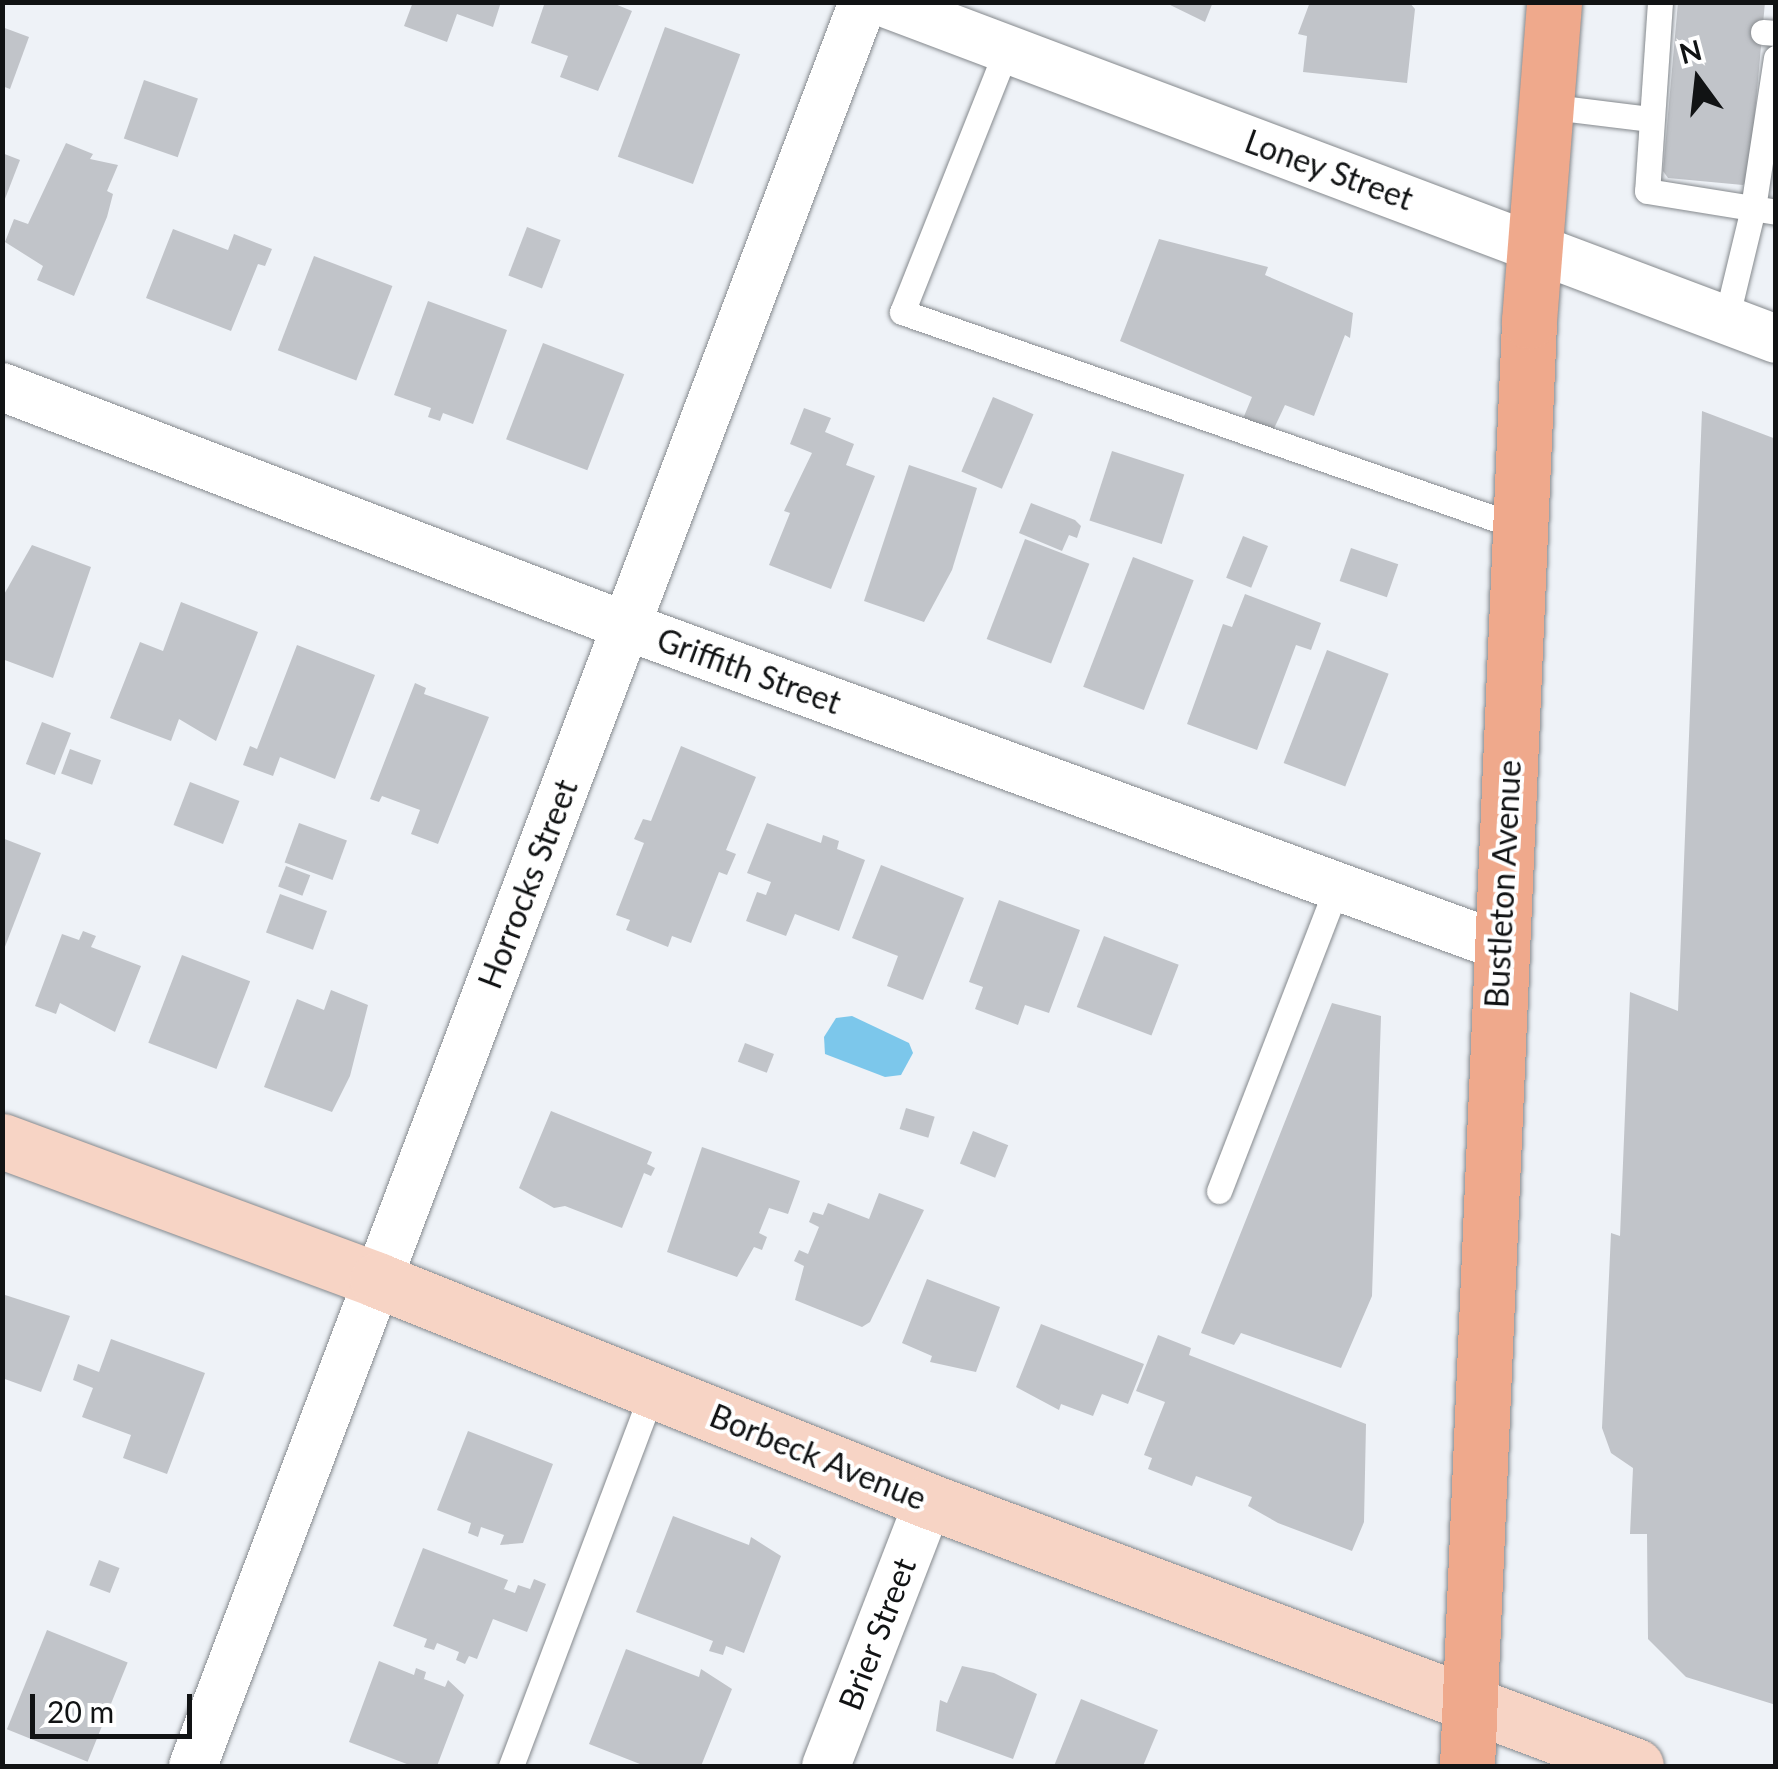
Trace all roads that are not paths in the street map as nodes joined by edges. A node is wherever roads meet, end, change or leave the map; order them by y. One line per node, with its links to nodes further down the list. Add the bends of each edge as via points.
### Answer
1 (864, 2): 15 (street, Horrocks Street)
2 (882, 2): 5 (street, Loney Street)
3 (1554, 2): 7 (main road, Bustleton Avenue)
4 (1665, 16): 8 (lane)
5 (1006, 51): 10 (street, Loney Street); 14 (lane, via 902,312)
6 (1776, 58): 9 (lane, via 1762,118)
7 (1546, 106): 8 (lane); 10 (main road, Bustleton Avenue)
8 (1657, 111): 9 (lane, via 1647,191)
9 (1764, 210): 11 (lane)
10 (1533, 246): 11 (street, Loney Street); 14 (main road, Bustleton Avenue)
11 (1726, 320): 12 (street, Loney Street)
12 (1776, 339)
13 (2, 387): 15 (street, Griffith Street)
14 (1519, 528): 17 (main road, Bustleton Avenue)
15 (626, 626): 16 (street, Griffith Street); 20 (street, Horrocks Street)
16 (1336, 889): 17 (street, Griffith Street); 19 (lane)
17 (1500, 946): 23 (main road, Bustleton Avenue)
18 (2, 1141): 20 (street, Borbeck Avenue)
19 (1219, 1191)
20 (377, 1280): 21 (street, Borbeck Avenue); 24 (street, Horrocks Street)
21 (652, 1391): 22 (street, Borbeck Avenue); 25 (lane)
22 (928, 1501): 23 (street, Borbeck Avenue); 26 (street, Brier Street)
23 (1469, 1702): 27 (main road, Bustleton Avenue); 28 (street, Borbeck Avenue)
24 (193, 1766)
25 (511, 1766)
26 (826, 1766)
27 (1467, 1766)
28 (1636, 1766)

